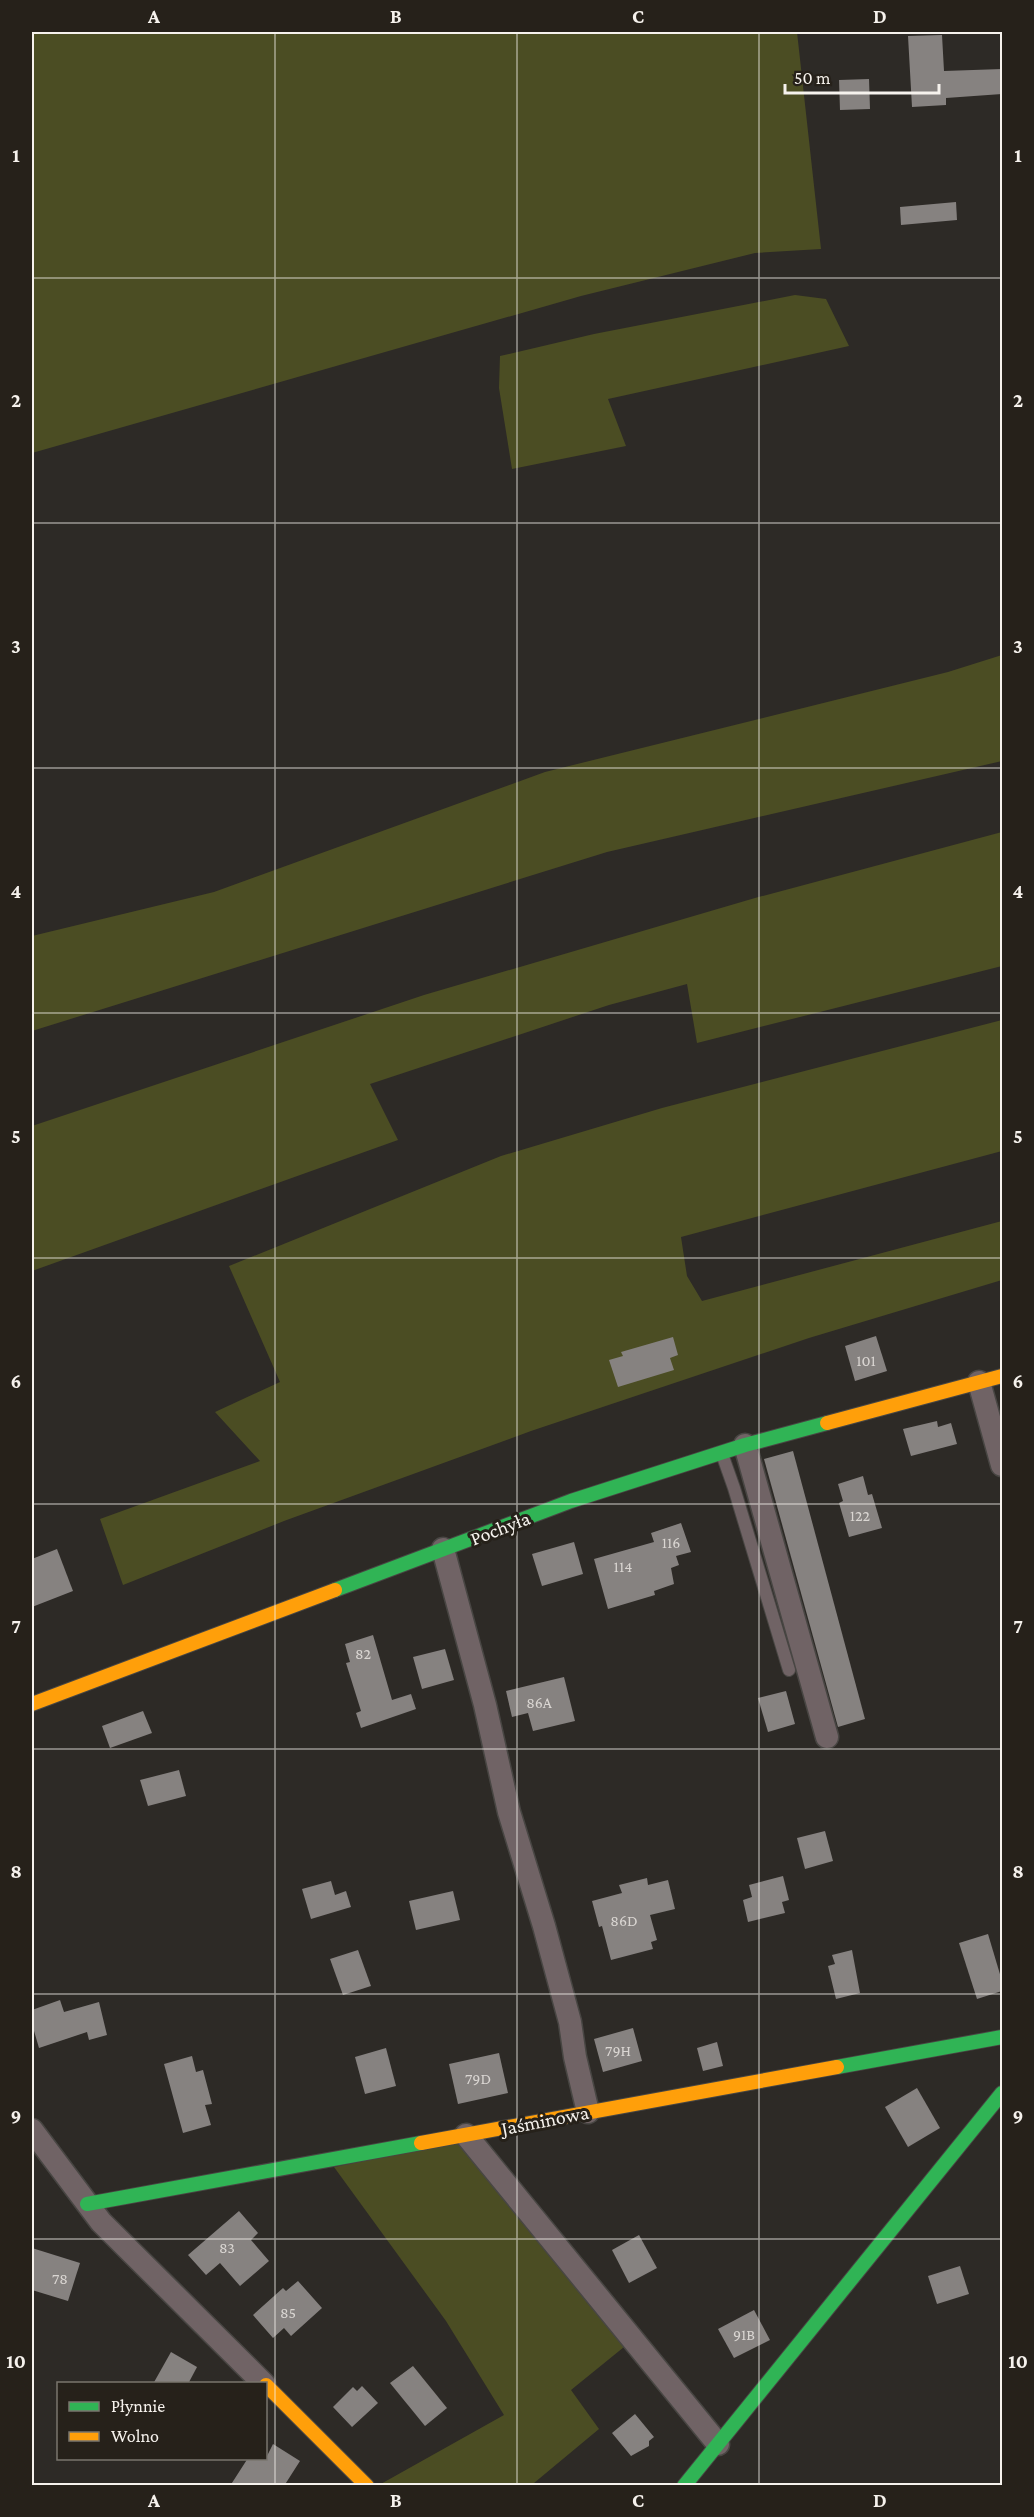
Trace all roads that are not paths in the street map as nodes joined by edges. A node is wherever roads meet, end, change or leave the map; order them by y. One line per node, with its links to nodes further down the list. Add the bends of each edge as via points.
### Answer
1 (1002, 1376): 2 (street, Pochyła)
2 (979, 1382): 3 (street, Pochyła); 5 (street)
3 (745, 1445): 4 (street, Pochyła); 9 (street)
4 (721, 1452): 6 (street, Pochyła, via 571,1501); 7 (lane)
5 (1002, 1465)
6 (443, 1549): 8 (street, Pochyła); 12 (street, via 486,1705 509,1812 570,2022)
7 (789, 1670)
8 (32, 1704)
9 (827, 1737)
10 (1002, 2037): 12 (street, Jaśminowa)
11 (1002, 2092): 18 (street)
12 (588, 2112): 14 (street, Jaśminowa)
13 (32, 2130): 15 (street)
14 (466, 2135): 15 (street, Jaśminowa); 18 (street)
15 (87, 2204): 16 (street, via 100,2222)
16 (263, 2382)
17 (267, 2386): 19 (street)
18 (718, 2444): 20 (street)
19 (367, 2486)
20 (684, 2486)

